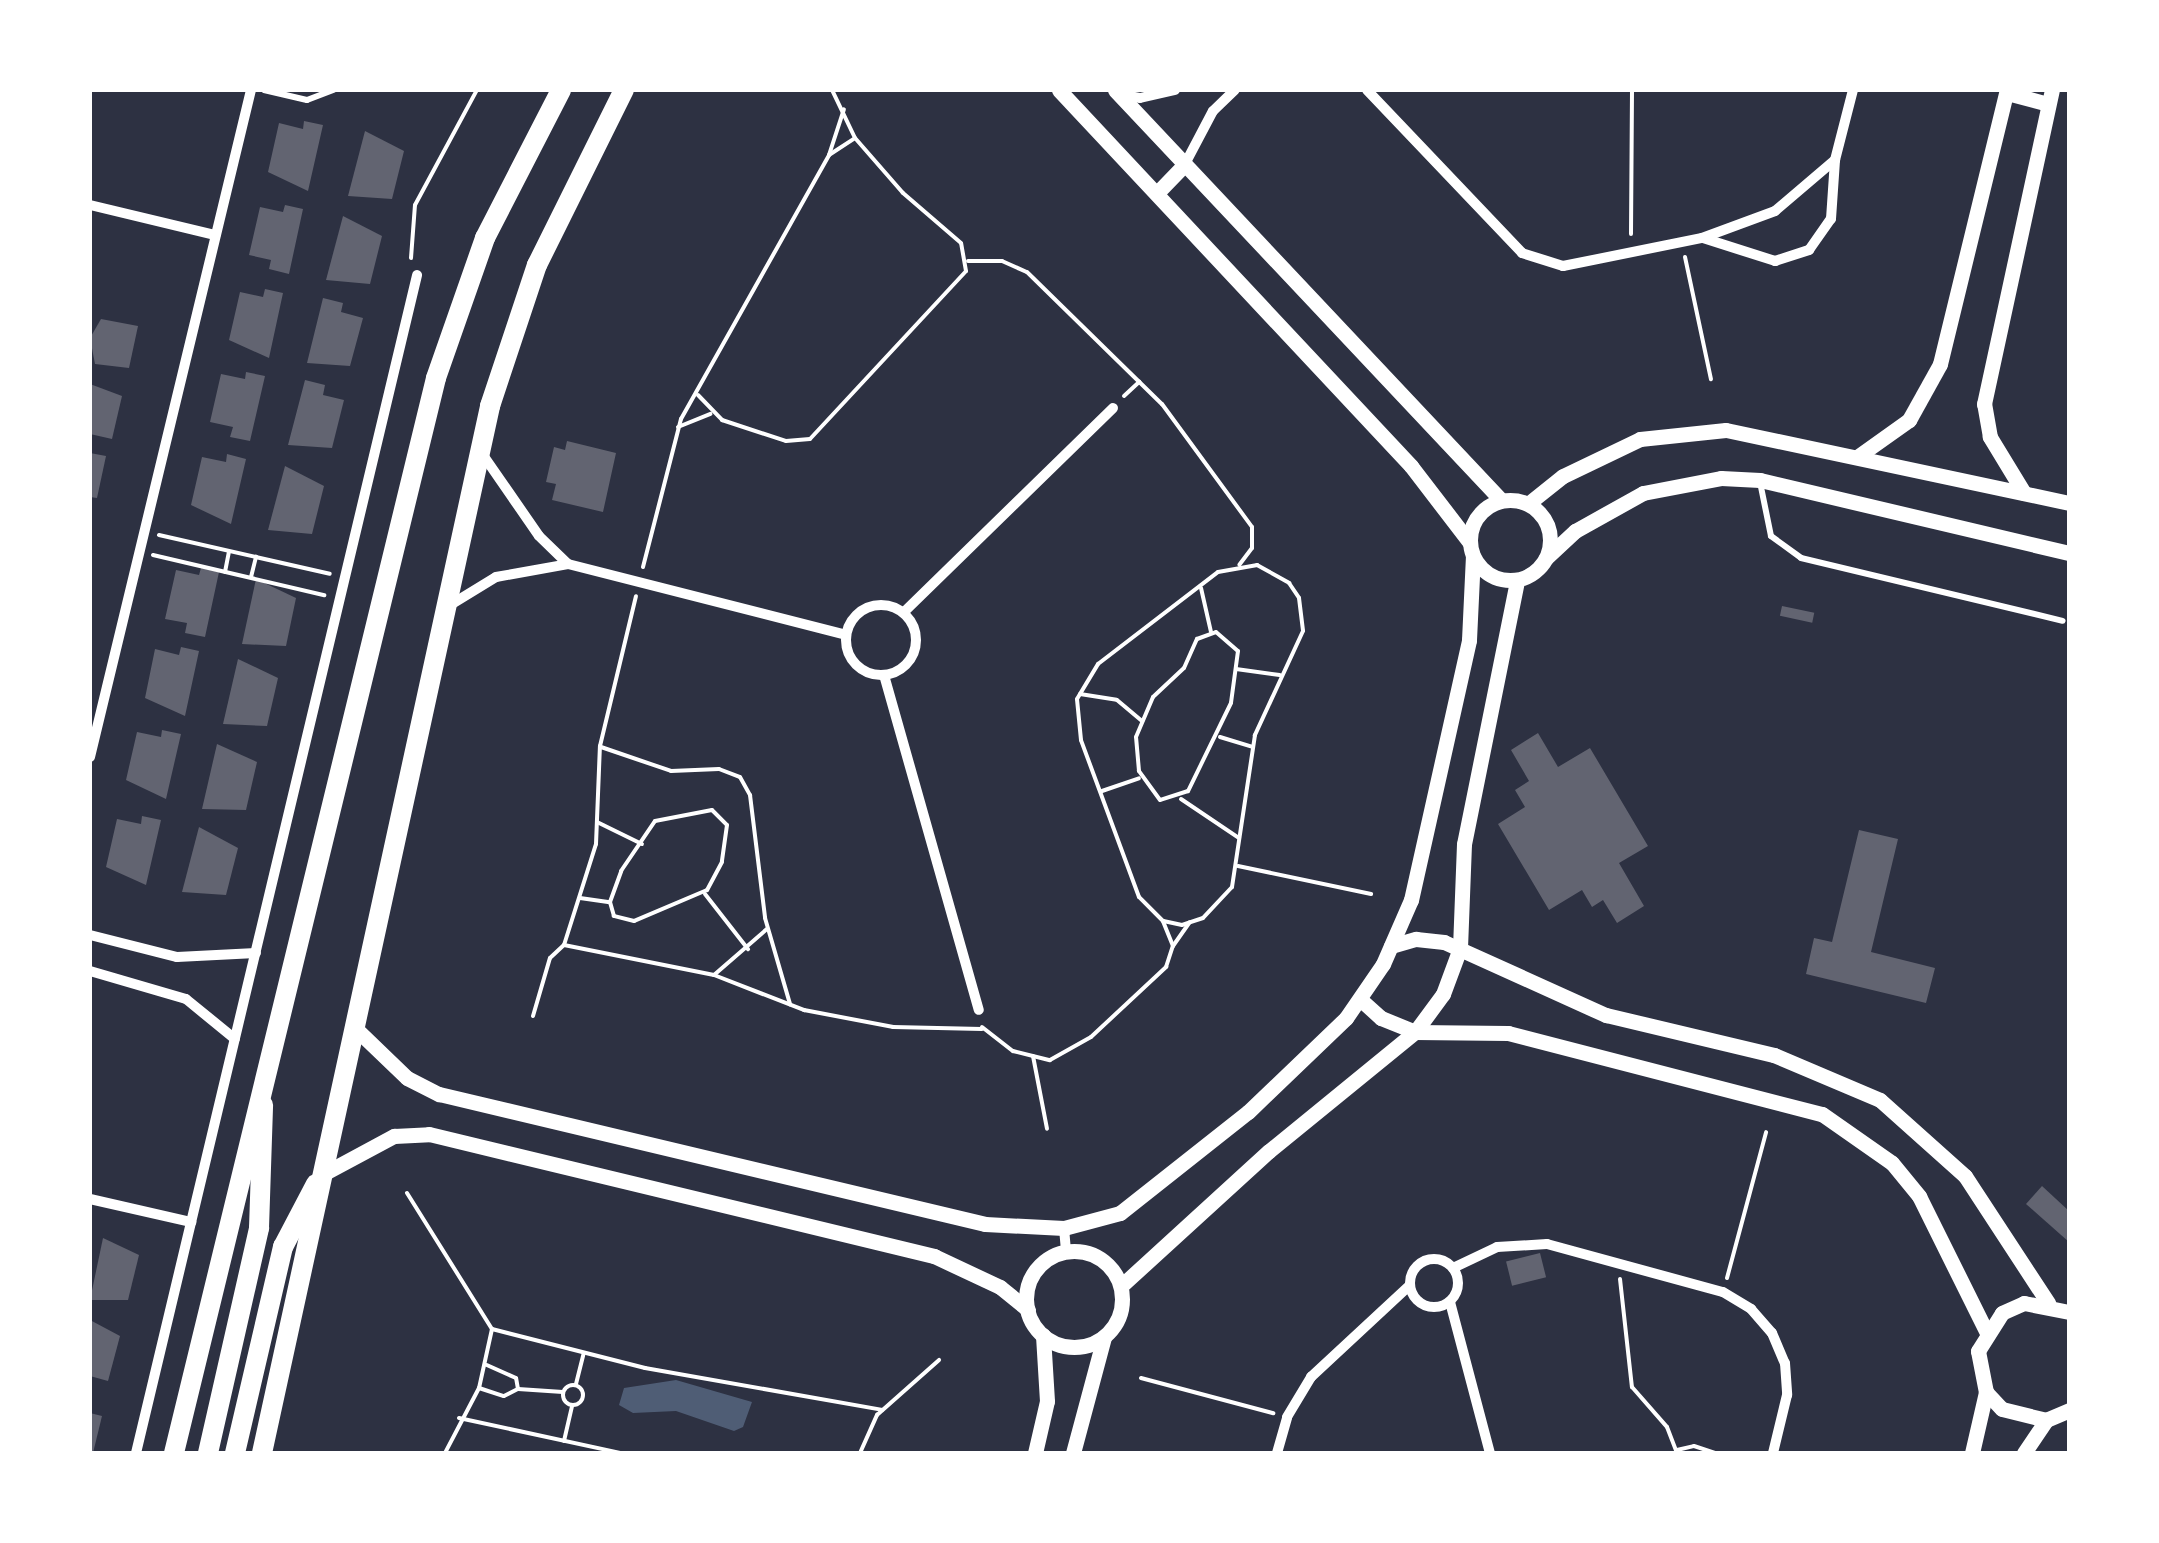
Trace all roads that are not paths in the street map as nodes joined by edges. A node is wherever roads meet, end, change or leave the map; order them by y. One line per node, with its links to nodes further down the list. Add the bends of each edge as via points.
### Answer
1 (251, 90): 18 (street)
2 (264, 90): 3 (lane, via 307,100)
3 (332, 90)
4 (561, 90): 51 (main road, via 486,238 440,363)
5 (624, 90): 22 (main road, via 537,265)
6 (1059, 90): 16 (street)
7 (1175, 90): 11 (street, via 1140,98)
8 (1235, 90): 15 (street, via 1202,128)
9 (1366, 90): 19 (street, via 1532,258 1563,266)
10 (1853, 90): 14 (street)
11 (1116, 92): 15 (street)
12 (2007, 92): 13 (street); 23 (street, via 1940,364 1909,420)
13 (2050, 97): 25 (street, via 1984,404 1997,452)
14 (1835, 160): 19 (street, via 1775,211); 19 (street, via 1830,219 1809,250 1774,261)
15 (1185, 164): 16 (street); 26 (street)
16 (1157, 194): 29 (street, via 1410,466)
17 (90, 205): 18 (street)
18 (214, 235): 39 (street)
19 (1702, 238)
20 (417, 275): 44 (street)
21 (1112, 408): 35 (street)
22 (480, 450): 32 (street, via 539,536); 34 (main road)
23 (1857, 456): 25 (street); 27 (street, via 1769,436 1683,431 1600,454)
24 (1760, 480): 30 (street); 31 (street, via 1682,482 1644,493 1575,531); 36 (lane, via 1770,536 1802,558)
25 (2024, 492): 28 (street)
26 (1501, 500): 27 (street); 29 (street, via 1477,516)
27 (1528, 503): 31 (street, via 1549,527)
28 (2069, 503)
29 (1471, 549): 33 (street, via 1491,576); 42 (street, via 1469,640 1411,900)
30 (2069, 553)
31 (1546, 558): 33 (street)
32 (568, 564): 34 (street, via 496,577); 37 (street)
33 (1517, 580): 43 (street, via 1464,844)
34 (446, 608): 48 (main road)
35 (904, 612): 37 (street, via 868,606); 38 (street, via 917,644 906,666)
36 (2062, 621)
37 (846, 635): 38 (street, via 855,664)
38 (884, 676): 47 (street)
39 (96, 704): 40 (street)
40 (90, 756)
41 (90, 934): 44 (street, via 178,957)
42 (1391, 946): 43 (street, via 1430,939); 46 (street)
43 (1460, 948): 49 (street, via 1443,994); 61 (street, via 1606,1015 1774,1055 1880,1100 1965,1176)
44 (256, 953): 50 (street)
45 (90, 971): 50 (street, via 186,999)
46 (1361, 1000): 49 (street, via 1381,1018); 55 (street, via 1248,1112 1145,1198 1093,1223)
47 (980, 1010)
48 (355, 1028): 52 (main road); 55 (street, via 407,1078 439,1094 985,1224)
49 (1415, 1032): 59 (street, via 1269,1151); 64 (street, via 1508,1033 1822,1114 1870,1144 1919,1196)
50 (235, 1039): 54 (street)
51 (261, 1088): 71 (main road); 72 (main road, via 264,1198)
52 (323, 1174): 62 (street, via 394,1136 429,1134 934,1256 984,1278); 73 (main road, via 283,1247); 74 (main road)
53 (90, 1199): 54 (street)
54 (192, 1222): 70 (street)
55 (1064, 1228): 56 (street)
56 (1066, 1252): 59 (street, via 1106,1262); 62 (street, via 1039,1266)
57 (1453, 1268): 58 (street, via 1426,1260); 60 (street, via 1459,1282); 79 (street, via 1522,1243 1724,1292 1762,1321 1784,1363 1787,1395)
58 (1410, 1285): 60 (street, via 1424,1306); 77 (street, via 1311,1377 1287,1417)
59 (1120, 1286): 66 (street, via 1120,1314)
60 (1450, 1302): 78 (street)
61 (2048, 1303): 63 (street); 64 (street, via 2024,1303)
62 (1028, 1310): 65 (street)
63 (2069, 1312)
64 (1986, 1331): 67 (street, via 1978,1372)
65 (1043, 1335): 66 (street, via 1073,1347); 75 (street, via 1047,1401)
66 (1104, 1337): 76 (street)
67 (1986, 1392): 69 (street, via 2023,1419); 80 (street)
68 (2069, 1410): 69 (street)
69 (2046, 1420): 81 (street)
70 (136, 1453)
71 (174, 1453)
72 (208, 1453)
73 (234, 1453)
74 (262, 1453)
75 (1035, 1453)
76 (1073, 1453)
77 (1277, 1453)
78 (1490, 1453)
79 (1773, 1453)
80 (1972, 1453)
81 (2024, 1453)

